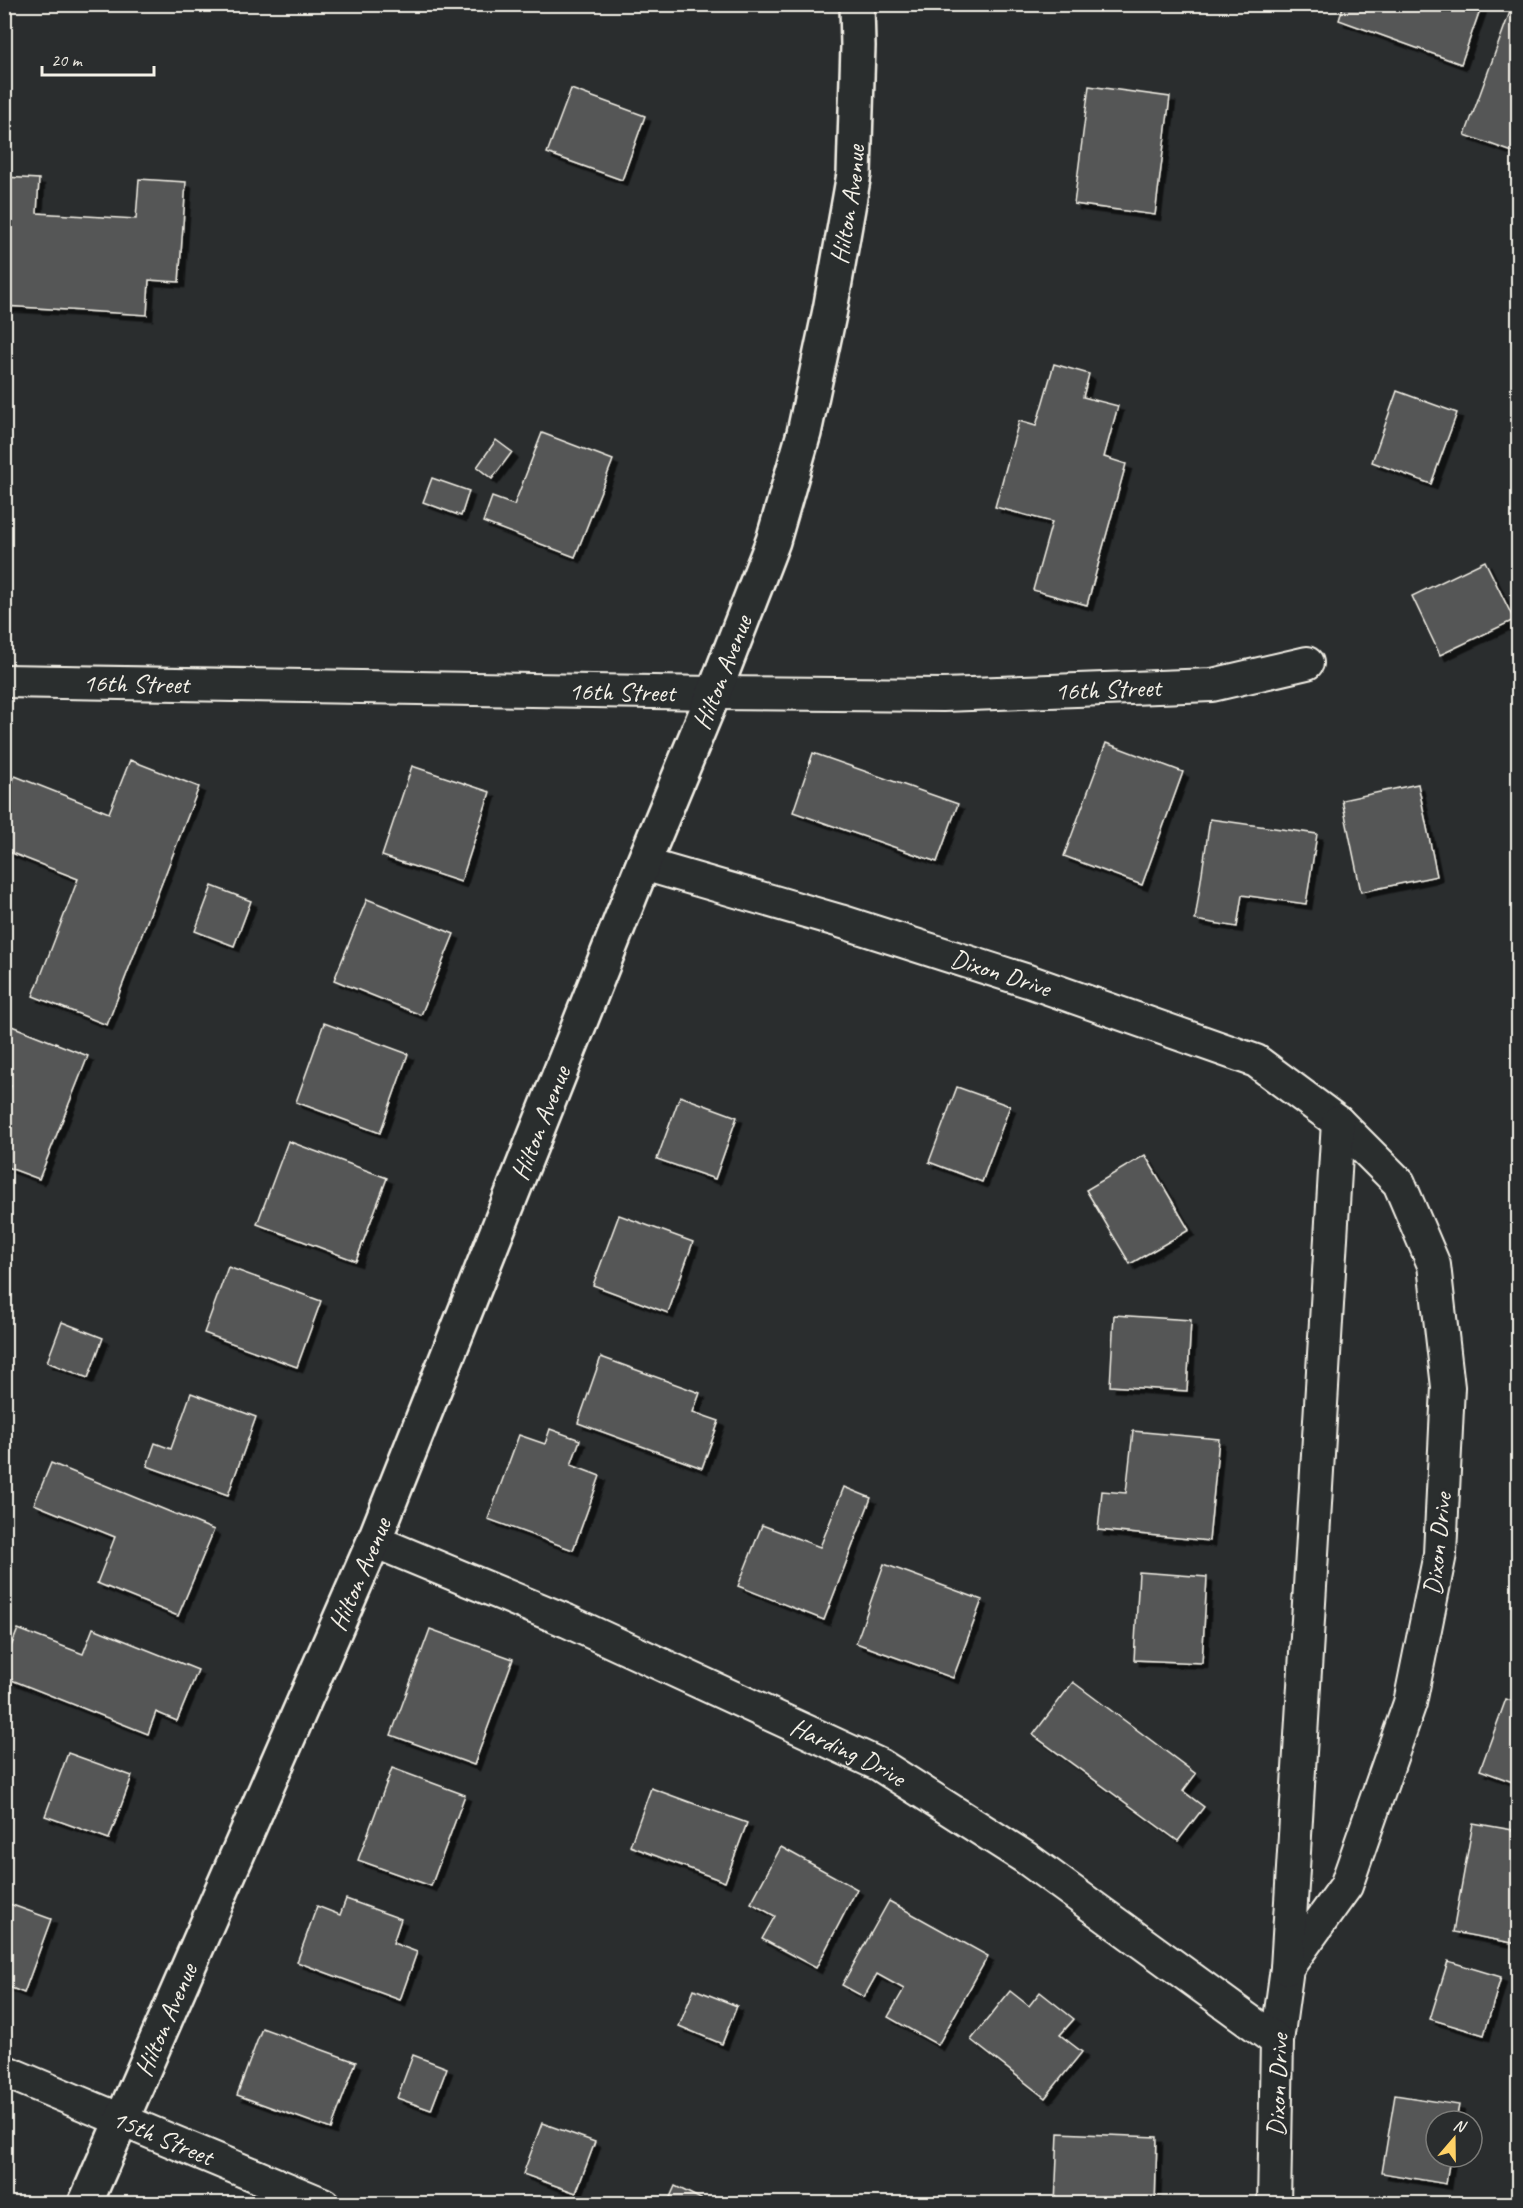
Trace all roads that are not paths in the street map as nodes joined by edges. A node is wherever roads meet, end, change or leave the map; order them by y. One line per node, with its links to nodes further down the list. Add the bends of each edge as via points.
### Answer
1 (857, 4): 4 (street, Hilton Avenue, via 854,174 830,310 804,433 773,542)
2 (1307, 663): 4 (street, 16th Street, via 1212,685 943,695)
3 (4, 681): 4 (street, 16th Street)
4 (714, 693): 5 (street, Hilton Avenue)
5 (643, 864): 6 (street, Dixon Drive, via 1017,978 1256,1062); 7 (street, Hilton Avenue)
6 (1338, 1122): 8 (street, Dixon Drive); 8 (street, Dixon Drive, via 1399,1183 1434,1265 1448,1387 1440,1554 1410,1703 1346,1886)
7 (374, 1540): 9 (street, Harding Drive, via 567,1621 880,1765 1026,1858); 11 (street, Hilton Avenue)
8 (1287, 1968): 9 (street, Dixon Drive)
9 (1277, 2040): 14 (street, Dixon Drive)
10 (4, 2071): 11 (street, 15th Street)
11 (122, 2120): 12 (street, Hilton Avenue); 13 (street, 15th Street)
12 (85, 2204)
13 (323, 2204)
14 (1274, 2204)

